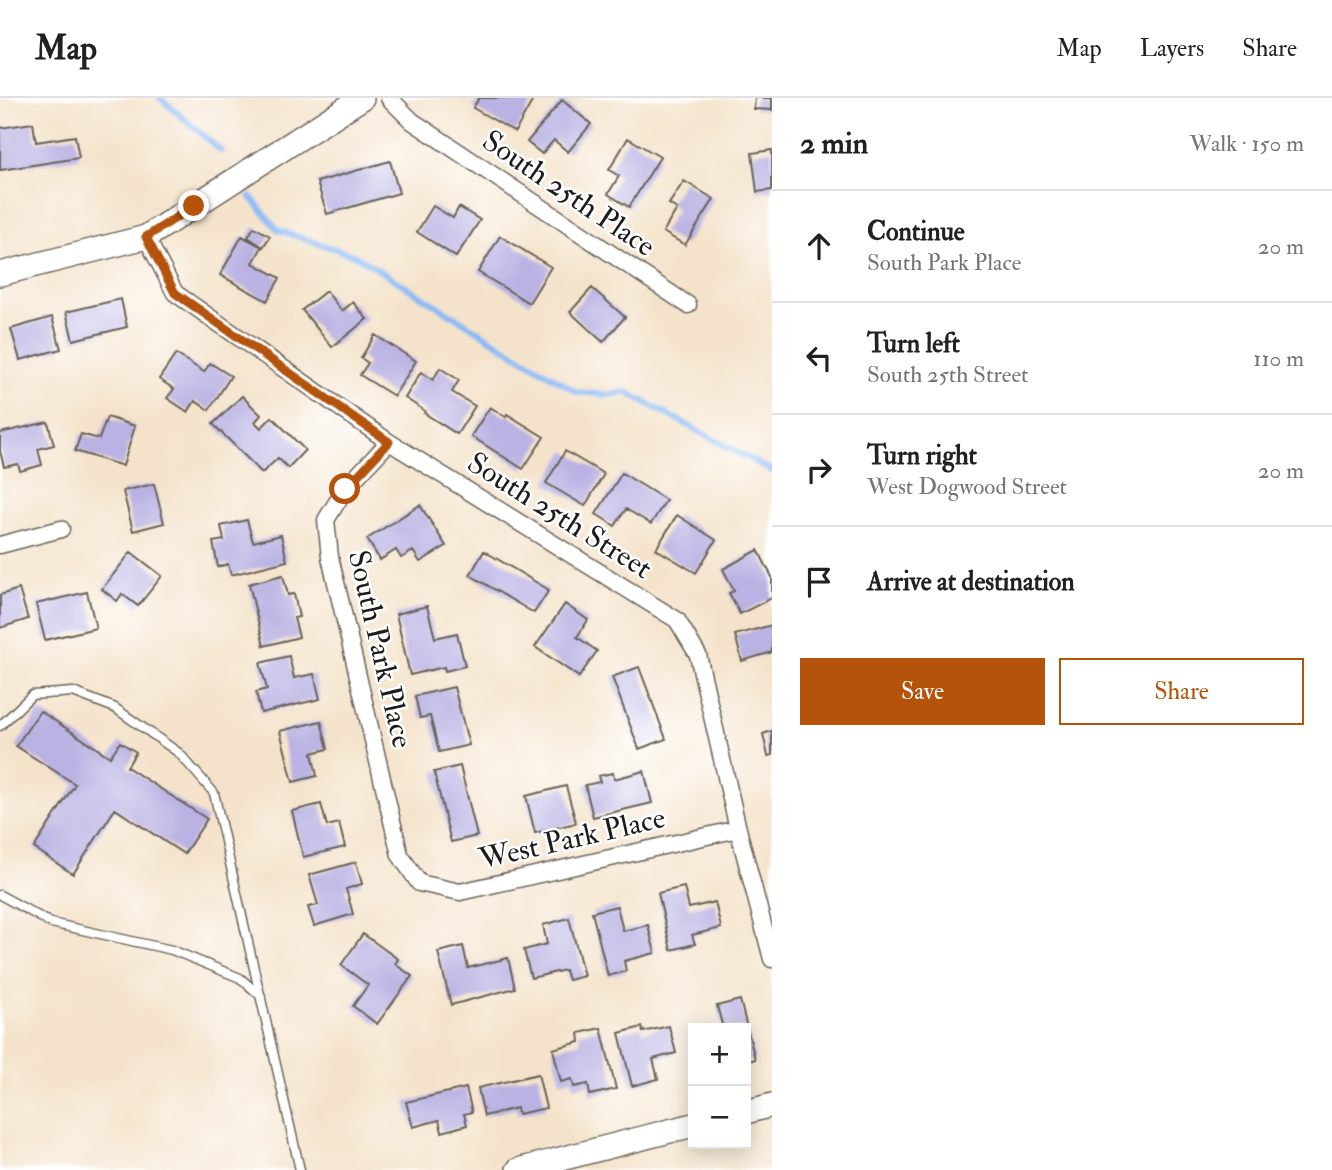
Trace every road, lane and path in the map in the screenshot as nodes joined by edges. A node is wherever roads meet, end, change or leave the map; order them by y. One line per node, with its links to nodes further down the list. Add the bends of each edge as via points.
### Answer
1 (362, 98): 3 (street)
2 (389, 98): 5 (street, South 25th Place, via 412,121)
3 (146, 237): 4 (street); 6 (street, South 25th Street, via 175,293)
4 (0, 274)
5 (688, 305)
6 (389, 442): 10 (street, South 25th Street, via 677,620 698,655); 11 (street, South Park Place, via 345,489 326,520 330,558 400,855)
7 (61, 529): 8 (street)
8 (0, 545)
9 (0, 726): 14 (lane, via 32,695 73,692 115,708 179,753 214,793)
10 (738, 829): 11 (street, West Park Place, via 460,892); 13 (street, South 25th Street)
11 (419, 883)
12 (0, 895): 14 (lane, via 51,923 172,950 240,978)
13 (772, 959)
14 (261, 996): 18 (lane)
15 (772, 1105): 16 (street)
16 (751, 1111)
17 (688, 1126): 19 (street)
18 (300, 1170)
19 (518, 1170)

